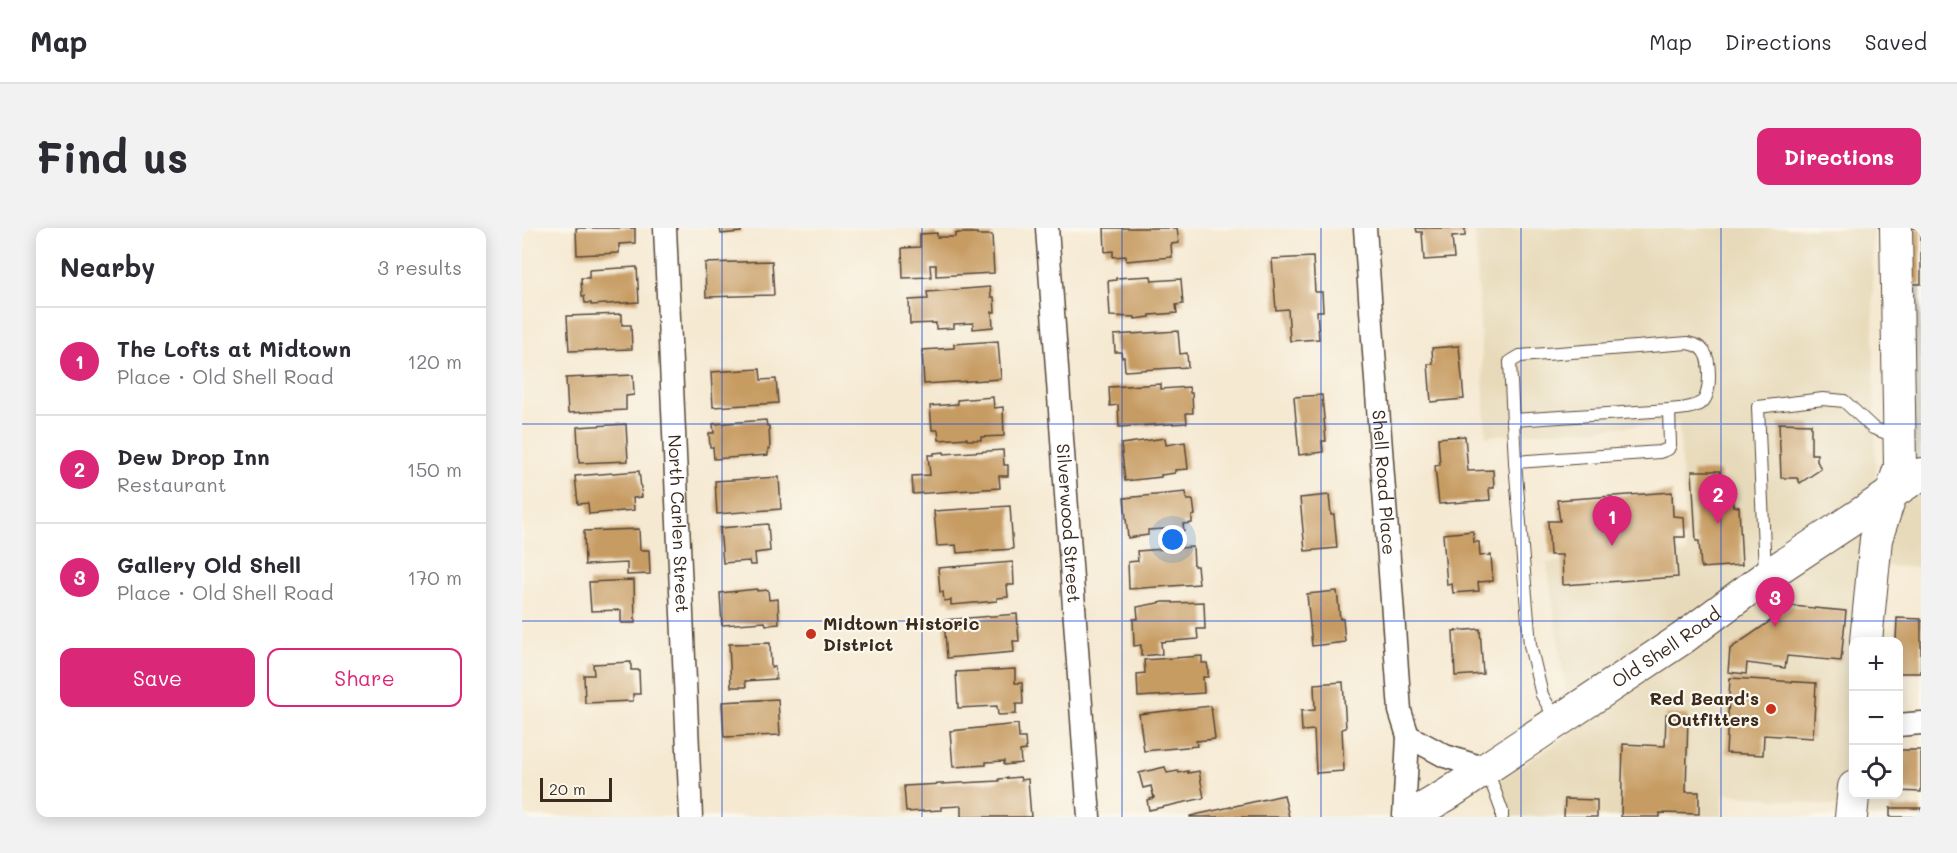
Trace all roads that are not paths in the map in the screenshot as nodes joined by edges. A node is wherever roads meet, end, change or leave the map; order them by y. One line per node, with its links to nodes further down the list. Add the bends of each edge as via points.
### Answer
1 (665, 228): 19 (street, North Carlen Street)
2 (1047, 228): 20 (street, Silverwood Street)
3 (1365, 228): 16 (street, Shell Road Place, via 1400,711)
4 (1896, 228): 7 (street)
5 (1669, 410): 6 (lane); 6 (lane, via 1704,401 1709,390 1707,357 1697,345 1688,342 1520,356 1510,362); 8 (lane, via 1670,445 1660,452)
6 (1512, 420): 8 (lane)
7 (1900, 438): 10 (street, via 1900,467); 11 (lane, via 1873,428 1844,401 1823,399 1758,406)
8 (1515, 462): 13 (lane, via 1530,645 1542,695)
9 (1921, 474): 10 (street, Old Shell Road)
10 (1890, 495): 11 (street, Old Shell Road); 12 (street, via 1876,539)
11 (1765, 577): 13 (street, Old Shell Road, via 1683,638)
12 (1866, 637)
13 (1557, 722): 17 (street, Old Shell Road)
14 (1921, 723): 15 (street)
15 (1903, 725)
16 (1408, 736): 17 (street, via 1445,756); 21 (street, Shell Road Place)
17 (1486, 769): 22 (street, Old Shell Road); 23 (lane)
18 (1853, 799): 24 (street)
19 (691, 817)
20 (1089, 817)
21 (1404, 817)
22 (1409, 817)
23 (1502, 817)
24 (1851, 817)

